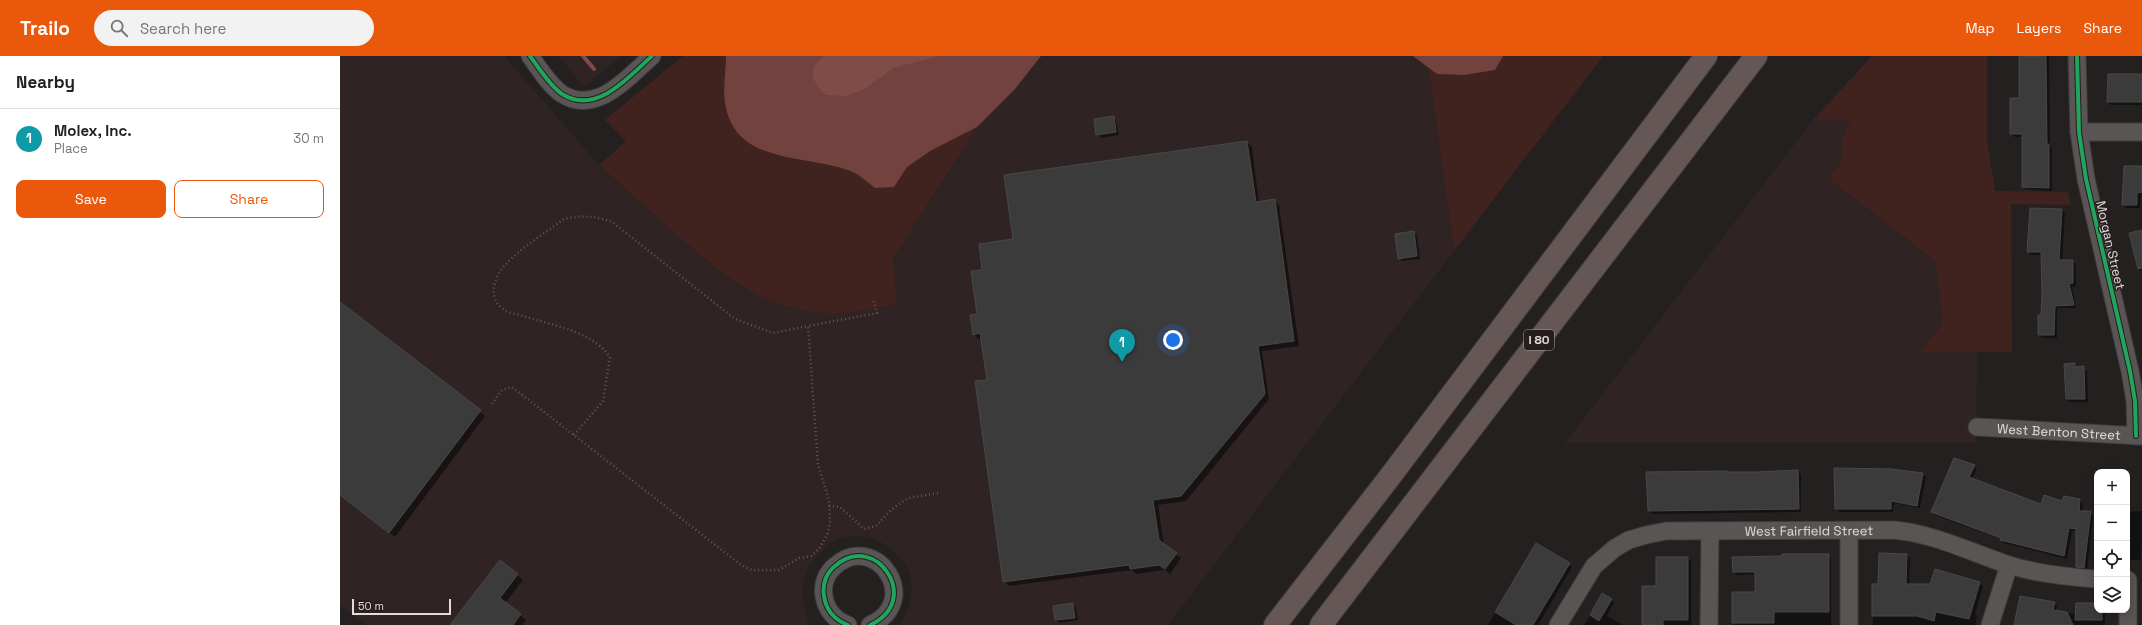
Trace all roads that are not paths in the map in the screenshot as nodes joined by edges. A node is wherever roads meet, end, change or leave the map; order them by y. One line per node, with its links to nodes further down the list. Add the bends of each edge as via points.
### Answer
1 (530, 56): 2 (street, via 562,94 588,100 609,93)
2 (652, 56)
3 (1706, 56): 17 (highway, via 1389,478)
4 (1756, 56): 18 (highway, I 80)
5 (2077, 56): 6 (street, Morgan Street)
6 (2079, 132): 7 (street); 9 (street, Morgan Street, via 2086,180 2130,371)
7 (2142, 132)
8 (1977, 427): 9 (street, West Benton Street)
9 (2139, 436)
10 (1710, 531): 11 (street, West Fairfield Street); 19 (street, West Fairfield Street, via 1666,531 1629,540 1615,548 1594,566); 20 (street)
11 (1849, 532): 12 (street, West Fairfield Street, via 1915,532); 21 (street)
12 (2008, 565): 13 (street, West Fairfield Street, via 2058,576); 22 (street)
13 (2094, 580)
14 (2132, 580): 23 (street)
15 (842, 624): 16 (street, via 825,604 825,580 831,569 840,561 864,556 876,560 885,568 894,588 889,610 881,619)
16 (870, 625)
17 (1275, 625)
18 (1321, 625)
19 (1558, 625)
20 (1709, 625)
21 (1849, 625)
22 (1990, 625)
23 (2128, 625)

